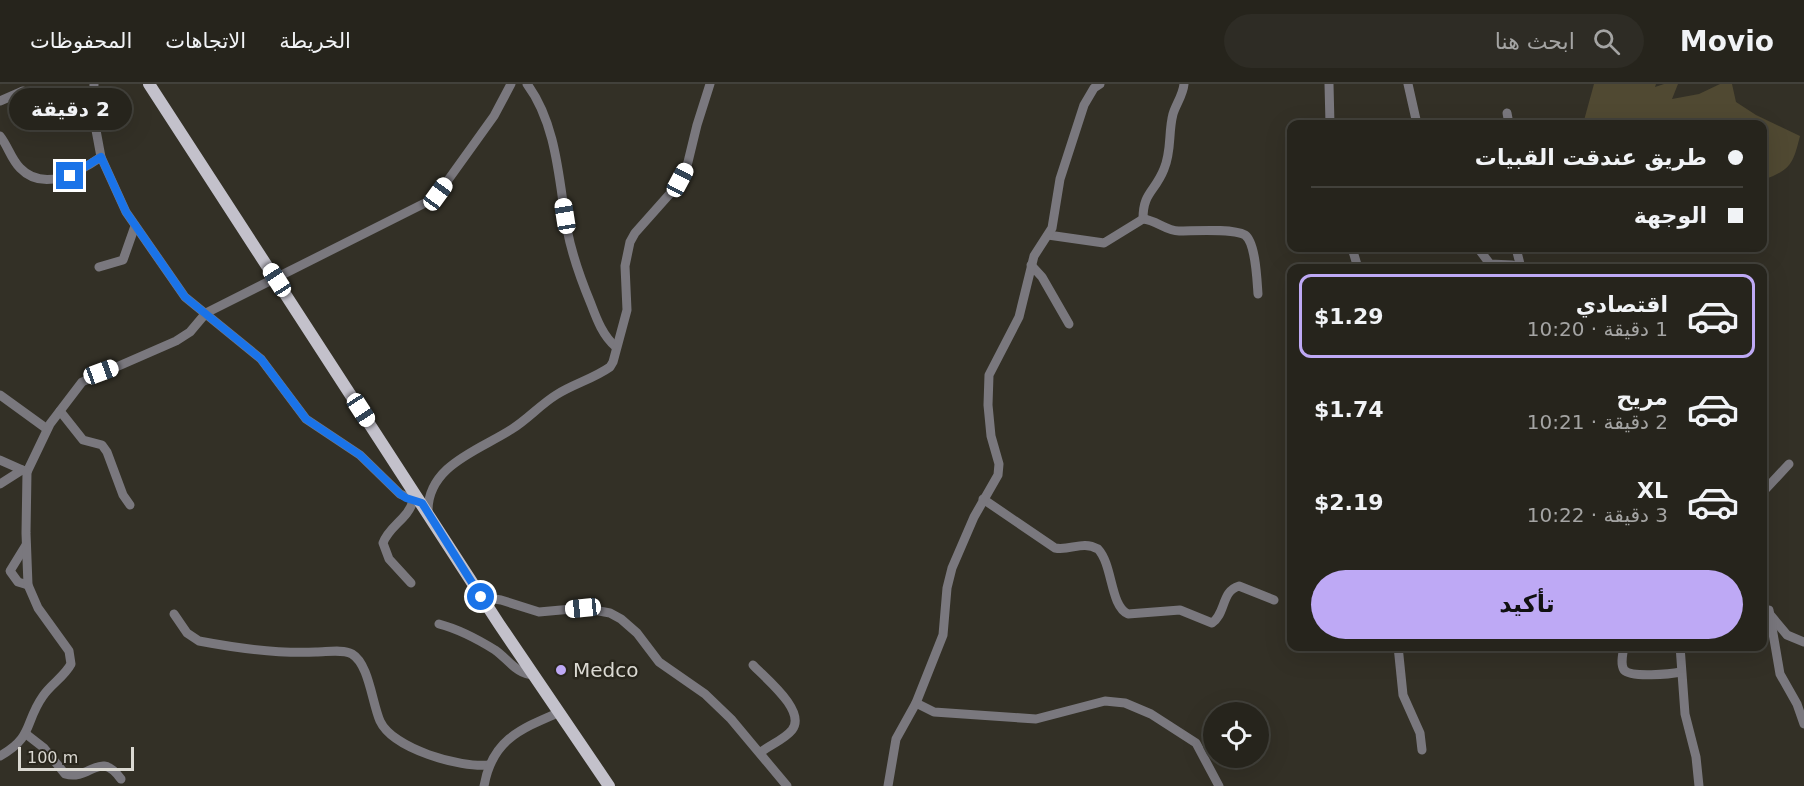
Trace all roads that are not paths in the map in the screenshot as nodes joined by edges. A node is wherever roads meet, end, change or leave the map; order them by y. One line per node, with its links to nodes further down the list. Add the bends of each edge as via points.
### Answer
1 (93, 84): 17 (street, via 93,114)
2 (149, 84): 23 (main road)
3 (511, 84): 23 (street, via 494,116 438,194)
4 (527, 84): 27 (street, via 553,145 579,273 600,326)
5 (710, 84): 27 (street, via 687,166 675,188 630,242 625,266 627,310)
6 (1100, 84): 20 (street, via 1084,105 1060,179)
7 (1184, 84): 18 (street, via 1172,117 1168,158 1145,198)
8 (1329, 84): 13 (street)
9 (1408, 84): 14 (street)
10 (23, 91): 11 (street)
11 (0, 101)
12 (1507, 114): 15 (street)
13 (1330, 120)
14 (1416, 120)
15 (1508, 120)
16 (0, 136): 17 (street, via 20,169 44,179 70,176)
17 (101, 157): 19 (street)
18 (1143, 219): 20 (street, via 1104,243); 24 (street, via 1174,231 1211,230 1244,235 1251,246)
19 (135, 226): 22 (street, via 123,260); 25 (street, via 185,297)
20 (1048, 235): 21 (street)
21 (1031, 265): 26 (street); 36 (street, via 1019,317 988,381 990,429 999,469)
22 (99, 267)
23 (277, 280): 25 (street); 38 (main road)
24 (1258, 294)
25 (206, 314): 29 (street, via 176,341 82,382); 38 (street, via 261,359 306,419 360,455 400,494)
26 (1069, 324)
27 (616, 347): 38 (street, via 613,362 605,371 557,394 525,421 460,458)
28 (0, 395): 30 (street)
29 (60, 411): 30 (street); 37 (street, via 84,440 102,445)
30 (47, 429): 33 (street)
31 (0, 460): 33 (street)
32 (1789, 464): 35 (street)
33 (25, 471): 34 (street); 39 (street)
34 (0, 484)
35 (1767, 487)
36 (983, 499): 43 (street, via 1055,548 1080,544 1098,549 1106,560 1118,606 1128,614 1180,610 1212,623 1219,617 1227,594 1239,586); 55 (street, via 949,577 944,630)
37 (130, 505)
38 (421, 505): 40 (street, via 409,511 383,543 389,559); 42 (main road)
39 (26, 545): 41 (street); 41 (street, via 10,571 18,582)
40 (411, 583)
41 (28, 585): 58 (street, via 38,608 69,651 71,664 41,699)
42 (481, 597): 54 (main road); 60 (street, via 539,612 583,608 621,619 659,662 705,694)
43 (1274, 600)
44 (1767, 609): 48 (street, via 1787,635)
45 (1767, 613): 57 (street, via 1780,674)
46 (174, 614): 62 (street, via 199,641 290,653 337,651 353,655 362,665 380,721 392,735 445,761)
47 (439, 624): 54 (street, via 496,651 522,673)
48 (1804, 642)
49 (1399, 651): 59 (street, via 1403,695 1420,733)
50 (1623, 651): 53 (street, via 1626,672)
51 (1680, 651): 53 (street)
52 (753, 665): 60 (street, via 788,701 796,715 791,731)
53 (1681, 672): 69 (street, via 1684,714)
54 (534, 675): 56 (main road)
55 (916, 703): 67 (street, via 894,744); 68 (street, via 934,712 1036,719 1105,701 1125,703 1151,714 1196,743)
56 (560, 712): 62 (street, via 505,742); 65 (main road)
57 (1804, 724)
58 (26, 734): 61 (street); 63 (street, via 44,748 65,774 106,765 113,767)
59 (1422, 750)
60 (761, 752): 66 (street)
61 (0, 756)
62 (489, 765): 64 (street)
63 (122, 779)
64 (484, 786)
65 (609, 786)
66 (787, 786)
67 (888, 786)
68 (1219, 786)
69 (1699, 786)

